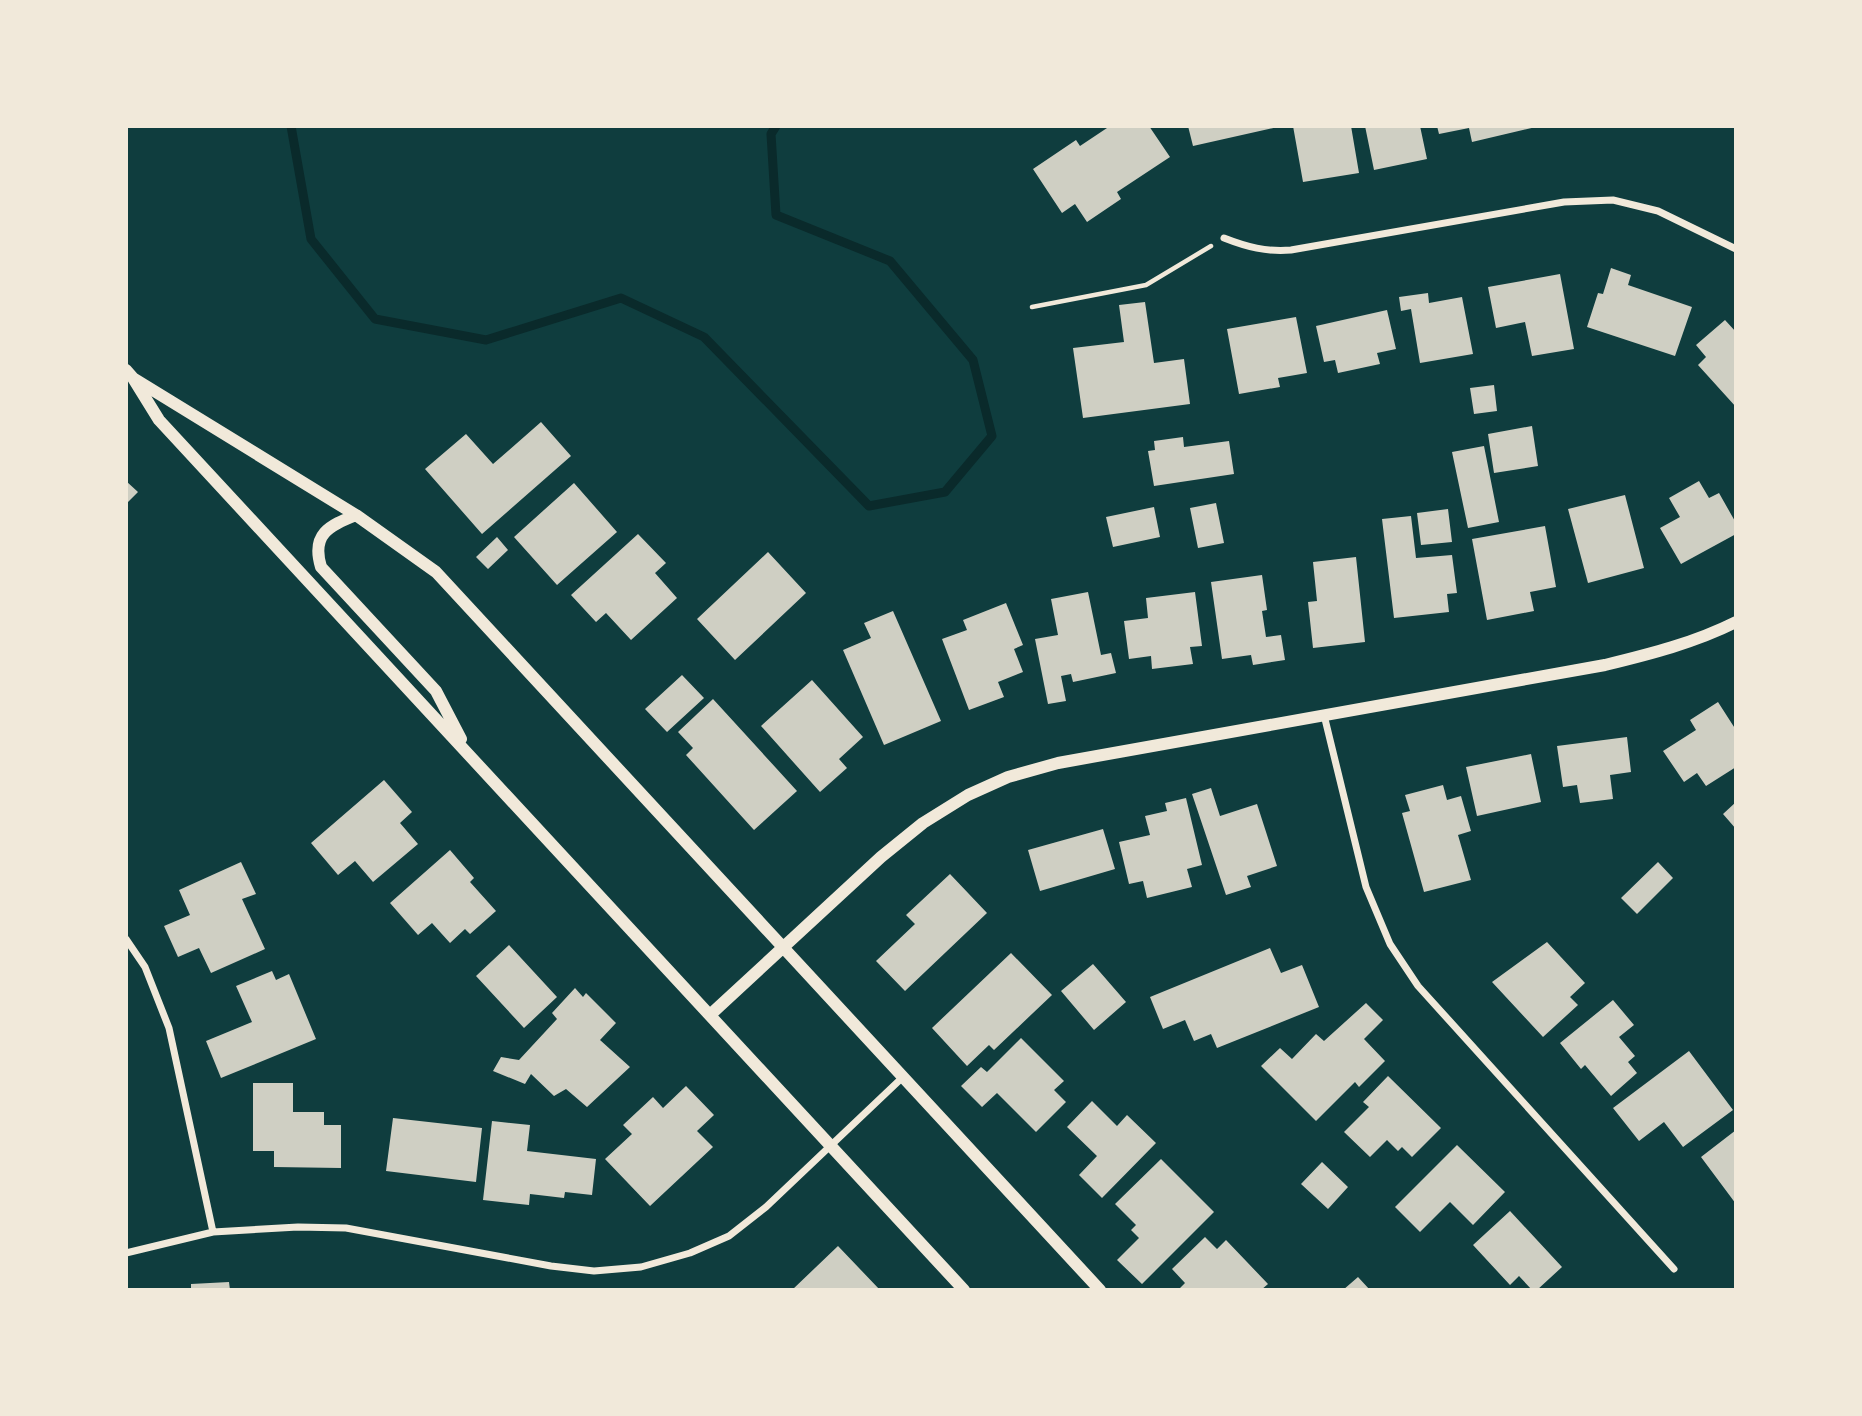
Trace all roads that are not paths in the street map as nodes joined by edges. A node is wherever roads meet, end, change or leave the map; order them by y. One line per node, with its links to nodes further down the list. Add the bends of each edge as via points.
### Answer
1 (1224, 238): 2 (street, via 1253,249 1292,250 1564,202 1613,200 1658,211)
2 (1736, 249)
3 (130, 374): 4 (street); 7 (street, via 159,420)
4 (356, 515): 7 (street, via 330,526 321,538 317,553 321,567 436,691); 9 (street, via 419,558 463,598)
5 (1736, 622): 6 (street, via 1661,652)
6 (1324, 715): 9 (street, via 1058,762 1008,777 923,823); 15 (street, via 1366,887 1390,944 1418,986)
7 (467, 751): 10 (street)
8 (126, 939): 13 (street, via 145,967 169,1028)
9 (784, 946): 10 (street); 11 (street)
10 (710, 1015): 12 (street)
11 (904, 1076): 12 (street); 17 (street)
12 (830, 1146): 13 (street, via 729,1236 640,1267 594,1271 551,1266 346,1228); 16 (street)
13 (213, 1232): 14 (street)
14 (126, 1253)
15 (1674, 1269)
16 (964, 1290)
17 (1100, 1290)

